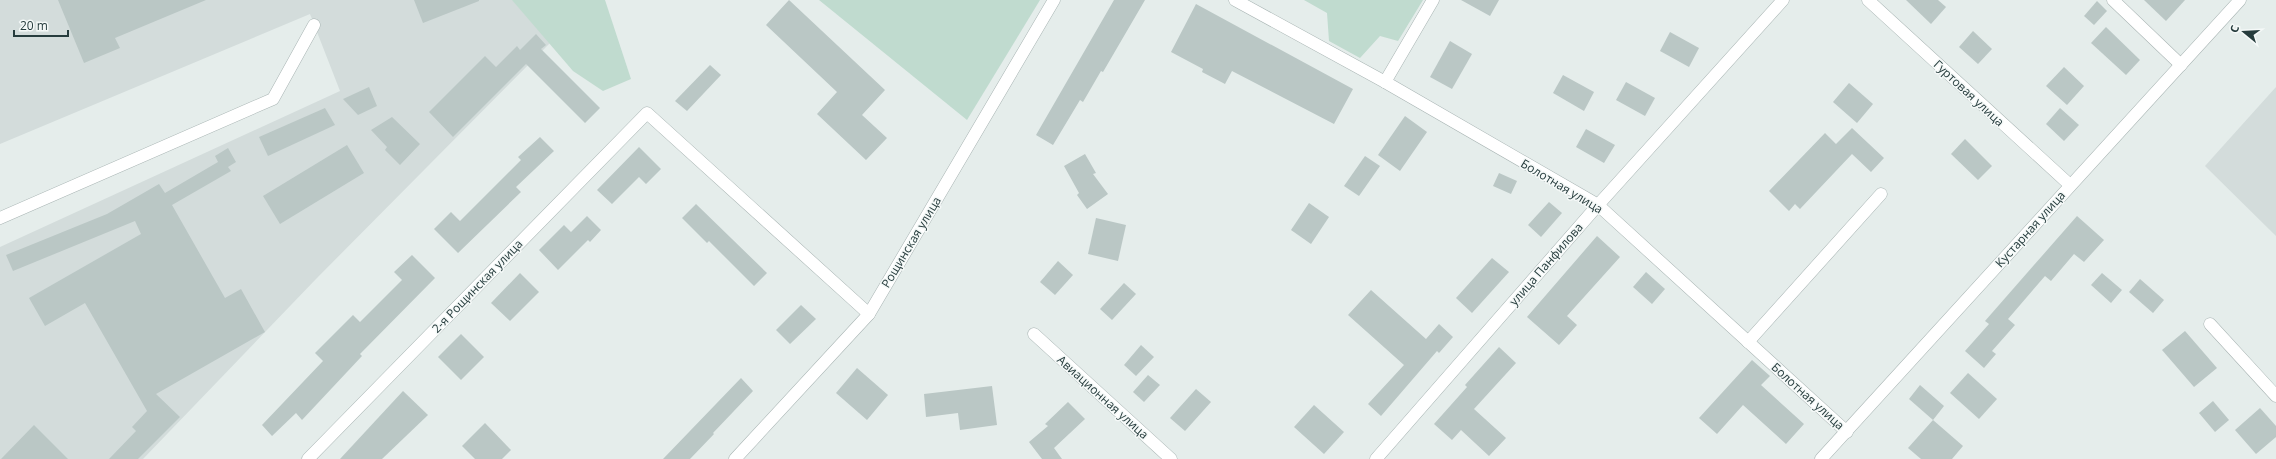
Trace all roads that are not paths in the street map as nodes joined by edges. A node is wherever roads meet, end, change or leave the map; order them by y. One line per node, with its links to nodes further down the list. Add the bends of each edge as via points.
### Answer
1 (1054, 0): 15 (street, Рощинская улица)
2 (1235, 0): 10 (street, Болотная улица)
3 (1433, 0): 10 (street)
4 (1783, 0): 13 (street, улица Панфилова)
5 (1868, 0): 11 (street, Гуртовая улица)
6 (2113, 0): 9 (street)
7 (2240, 0): 9 (street, Кустарная улица)
8 (314, 25): 14 (street, via 273,99)
9 (2181, 64): 11 (street, Кустарная улица)
10 (1385, 82): 13 (street, Болотная улица)
11 (2070, 185): 20 (street, Кустарная улица)
12 (1882, 194): 18 (street)
13 (1598, 206): 18 (street, Болотная улица); 24 (street, улица Панфилова)
14 (0, 218)
15 (869, 314): 21 (street, 2-я Рощинская улица, via 646,113); 22 (street, Рощинская улица)
16 (2210, 324): 19 (street)
17 (1034, 334): 23 (street, Авиационная улица)
18 (1748, 342): 20 (street, Болотная улица)
19 (2276, 396)
20 (1847, 432): 25 (street, Кустарная улица)
21 (308, 459)
22 (735, 459)
23 (1171, 459)
24 (1376, 459)
25 (1821, 459)

